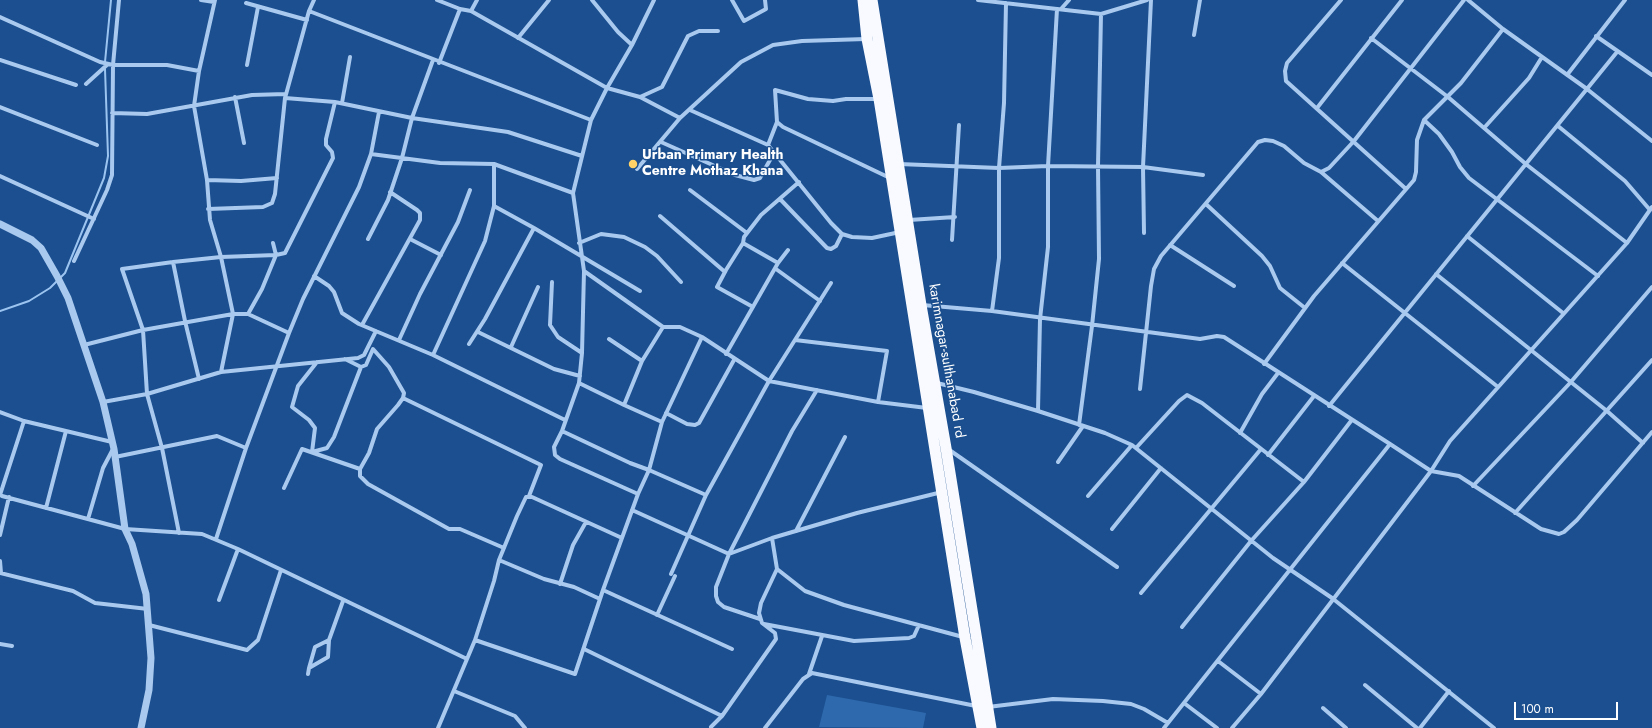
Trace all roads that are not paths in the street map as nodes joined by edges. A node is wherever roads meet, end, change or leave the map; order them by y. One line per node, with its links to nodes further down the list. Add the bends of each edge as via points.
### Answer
1 (119, 0): 51 (street)
2 (201, 0): 24 (street)
3 (314, 0): 31 (street)
4 (437, 0): 29 (street)
5 (477, 0): 32 (street)
6 (549, 0): 40 (street)
7 (592, 0): 44 (street)
8 (654, 0): 44 (street)
9 (732, 0): 10 (street, via 744,21 766,9)
10 (765, 0)
11 (862, 0): 43 (highway)
12 (872, 0): 41 (highway, karimnagar-sulthanabad rd)
13 (978, 0): 14 (street)
14 (982, 0): 27 (street)
15 (1069, 0): 30 (street)
16 (1146, 0): 33 (street)
17 (1151, 0): 98 (street)
18 (1200, 0): 38 (street)
19 (1341, 0): 70 (street, via 1293,55 1285,71 1286,81 1290,86)
20 (1402, 0): 42 (street)
21 (1464, 0): 53 (street)
22 (1468, 0): 36 (street)
23 (1625, 0): 39 (street)
24 (214, 1): 54 (street)
25 (1015, 2): 27 (street); 30 (street)
26 (246, 3): 28 (street)
27 (1006, 3): 99 (street, via 1004,103)
28 (258, 7): 35 (street); 52 (street)
29 (460, 9): 32 (street); 50 (street)
30 (1058, 9): 33 (street); 96 (street)
31 (309, 11): 35 (street); 49 (street)
32 (471, 11): 40 (street)
33 (1101, 14): 97 (street)
34 (0, 17): 51 (street, via 100,62)
35 (307, 20): 61 (street)
36 (1503, 29): 46 (street); 64 (street)
37 (718, 31): 62 (street, via 699,31 688,36 662,87)
38 (1194, 35)
39 (1596, 36): 45 (street); 55 (street)
40 (518, 38): 59 (street)
41 (879, 38): 43 (street); 93 (highway, karimnagar-sulthanabad rd)
42 (1371, 38): 53 (street); 70 (street)
43 (867, 39): 65 (highway); 71 (street, via 802,41 774,45 741,62)
44 (632, 45): 59 (street)
45 (1617, 52): 56 (street); 60 (street)
46 (1542, 56): 55 (street); 81 (street, via 1529,78)
47 (350, 57): 67 (street)
48 (0, 60): 58 (street)
49 (432, 60): 50 (street); 74 (street)
50 (440, 63): 76 (street)
51 (110, 64): 54 (street, via 167,65); 57 (street); 73 (street)
52 (246, 65)
53 (1410, 69): 64 (street); 82 (street)
54 (199, 71): 68 (street)
55 (1567, 75): 60 (street)
56 (1652, 75)
57 (86, 84)
58 (76, 85)
59 (607, 88): 62 (street); 76 (street)
60 (1587, 89): 80 (street); 83 (street)
61 (286, 96): 63 (street, via 262,94); 66 (street); 104 (street)
62 (640, 96): 75 (street)
63 (235, 97): 68 (street); 85 (street)
64 (1448, 97): 77 (street); 81 (street)
65 (879, 99): 78 (street, via 808,99 775,90); 93 (highway)
66 (335, 102): 67 (street); 140 (street, via 326,139 326,146 334,155 332,162 287,250)
67 (342, 103): 72 (street)
68 (194, 106): 73 (street, via 147,114); 106 (street)
69 (0, 107): 86 (street)
70 (1317, 108): 82 (street)
71 (690, 110): 75 (street); 87 (street)
72 (379, 112): 74 (street); 89 (street)
73 (112, 113): 121 (street, via 112,175)
74 (412, 118): 90 (street, via 508,132); 91 (street)
75 (680, 118): 84 (street)
76 (591, 120): 90 (street)
77 (1424, 120): 108 (street, via 1417,140 1414,180); 114 (street, via 1439,134 1469,178)
78 (777, 122): 87 (street); 105 (street, via 782,127)
79 (959, 125): 95 (street)
80 (1558, 126): 94 (street); 117 (street, via 1625,181)
81 (1484, 128): 94 (street)
82 (1354, 141): 101 (street); 108 (street)
83 (1652, 141)
84 (661, 142): 88 (street, via 735,175 754,180 760,178); 100 (street)
85 (244, 143)
86 (98, 145)
87 (768, 145): 88 (street)
88 (774, 153): 107 (street)
89 (371, 154): 91 (street); 152 (street, via 359,187)
90 (582, 156): 112 (street)
91 (402, 158): 92 (street, via 440,163); 111 (street)
92 (494, 164): 112 (street); 116 (street)
93 (894, 164): 95 (street); 105 (highway); 122 (highway, karimnagar-sulthanabad rd)
94 (1526, 165): 114 (street); 137 (street)
95 (956, 166): 99 (street); 120 (street)
96 (1048, 166): 97 (street); 99 (street); 170 (street, via 1048,248)
97 (1098, 166): 98 (street); 173 (street, via 1099,259)
98 (1143, 167): 102 (street); 128 (street)
99 (999, 168): 165 (street, via 999,258)
100 (637, 169)
101 (1321, 172): 115 (street, via 1304,163 1284,146 1265,140 1258,142); 123 (street)
102 (1203, 175)
103 (0, 176): 121 (street)
104 (277, 178): 106 (street); 118 (street, via 274,199 268,206)
105 (891, 179): 126 (highway)
106 (207, 180): 118 (street)
107 (799, 182): 113 (street); 129 (street)
108 (1406, 189): 123 (street)
109 (470, 190): 141 (street, via 458,222)
110 (690, 190): 127 (street)
111 (390, 192): 131 (street); 132 (street, via 420,213 420,220)
112 (573, 193): 134 (street)
113 (780, 199): 127 (street, via 761,215); 129 (street, via 827,248 836,246)
114 (1496, 200): 130 (street); 153 (street)
115 (1206, 205): 138 (street); 164 (street, via 1262,256 1270,266 1280,288)
116 (494, 206): 125 (street); 190 (street, via 485,242)
117 (1651, 208): 137 (street)
118 (208, 209): 142 (street)
119 (660, 216): 150 (street)
120 (955, 217): 122 (street); 133 (street)
121 (92, 218): 144 (street)
122 (908, 220): 162 (highway, karimnagar-sulthanabad rd)
123 (1378, 222): 147 (street)
124 (0, 224): 185 (street, via 32,240 41,248 68,298)
125 (534, 228): 143 (street); 177 (street)
126 (900, 232): 129 (street, via 872,238); 217 (highway)
127 (747, 233): 136 (street)
128 (1144, 233)
129 (842, 234)
130 (1467, 236): 151 (street); 167 (street)
131 (368, 239)
132 (410, 239): 141 (street); 172 (street)
133 (952, 240)
134 (579, 242): 143 (street); 155 (street, via 601,234 624,237 645,246)
135 (273, 243): 140 (street)
136 (743, 243): 146 (street); 150 (street)
137 (1627, 243): 153 (street)
138 (1170, 245): 157 (street); 178 (street, via 1154,269)
139 (788, 250): 146 (street)
140 (276, 255): 142 (street); 169 (street, via 266,281)
141 (441, 255): 182 (street)
142 (221, 257): 145 (street); 168 (street)
143 (582, 257): 149 (street); 160 (street)
144 (74, 261)
145 (174, 262): 171 (street); 175 (street, via 122,269)
146 (778, 263): 148 (street)
147 (1342, 263): 164 (street); 166 (street)
148 (776, 269): 161 (street); 163 (street)
149 (584, 271): 174 (street); 188 (street)
150 (725, 272): 163 (street, via 717,287)
151 (1436, 274): 166 (street); 187 (street)
152 (314, 276): 172 (street, via 334,292 342,313); 179 (street)
153 (1598, 276): 167 (street)
154 (552, 282): 188 (street, via 550,325 558,338)
155 (681, 282)
156 (831, 283): 161 (street)
157 (1234, 286)
158 (538, 287): 186 (street)
159 (1652, 287): 206 (street)
160 (640, 291)
161 (820, 301): 183 (street)
162 (921, 305): 165 (street); 205 (highway, karimnagar-sulthanabad rd)
163 (753, 307): 189 (street)
164 (1305, 308): 196 (street)
165 (992, 311): 170 (street)
166 (1404, 312): 207 (street); 216 (street)
167 (1563, 313): 187 (street)
168 (232, 314): 169 (street); 171 (street); 199 (street)
169 (248, 314): 179 (street)
170 (1040, 319): 173 (street); 218 (street)
171 (184, 321): 175 (street); 202 (street)
172 (362, 326): 176 (street)
173 (1092, 326): 178 (street); 226 (street)
174 (663, 327): 180 (street, via 680,327); 194 (street)
175 (143, 330): 185 (street); 210 (street)
176 (376, 331): 182 (street); 191 (street, via 364,355)
177 (478, 332): 184 (street); 186 (street)
178 (1146, 332): 196 (street, via 1200,339 1224,337); 208 (street)
179 (289, 333): 197 (street)
180 (702, 337): 189 (street); 221 (street)
181 (608, 339): 194 (street)
182 (399, 340): 190 (street)
183 (796, 340): 203 (street); 214 (street, via 887,351)
184 (469, 344)
185 (84, 345): 213 (street)
186 (512, 347): 201 (street, via 554,369)
187 (1530, 350): 206 (street); 207 (street)
188 (582, 353): 201 (street)
189 (726, 354): 192 (street)
190 (433, 355): 222 (street)
191 (345, 359): 195 (street); 198 (street)
192 (734, 360): 203 (street); 221 (street, via 699,423 695,426 687,424)
193 (1652, 360): 219 (street)
194 (642, 361): 215 (street)
195 (317, 362): 197 (street); 241 (street, via 298,386 292,407 315,428)
196 (1264, 364): 200 (street)
197 (278, 365): 199 (street); 237 (street)
198 (361, 367): 212 (street, via 366,364 373,349 389,367 404,393); 241 (street, via 334,437 326,448)
199 (221, 372): 202 (street)
200 (1278, 373): 211 (street); 230 (street, via 1262,394)
201 (580, 376): 204 (street)
202 (198, 379): 210 (street)
203 (769, 381): 209 (street); 255 (street)
204 (579, 383): 215 (street); 222 (street)
205 (934, 383): 218 (street); 238 (highway, karimnagar-sulthanabad rd)
206 (1570, 383): 219 (street); 250 (street)
207 (1498, 387): 248 (street, via 1450,441)
208 (1140, 389)
209 (817, 390): 214 (street); 277 (street, via 792,431)
210 (147, 394): 213 (street); 236 (street)
211 (1314, 396): 216 (street); 242 (street)
212 (403, 398): 246 (street, via 378,429); 256 (street, via 541,465)
213 (103, 402): 235 (street)
214 (878, 402): 217 (street)
215 (624, 405): 225 (street)
216 (1329, 406): 223 (street)
217 (928, 408): 252 (highway)
218 (1038, 411): 226 (street)
219 (1607, 411): 232 (street); 262 (street)
220 (0, 412): 224 (street)
221 (666, 413): 225 (street)
222 (565, 420): 227 (street)
223 (1351, 420): 233 (street); 249 (street)
224 (24, 421): 228 (street); 254 (street)
225 (662, 422): 247 (street)
226 (1081, 425): 234 (street); 244 (street)
227 (562, 430): 247 (street); 253 (street, via 554,447 555,455 560,460)
228 (66, 431): 235 (street); 259 (street)
229 (1652, 432): 232 (street)
230 (1240, 433): 239 (street, via 1197,399 1187,396 1179,401); 240 (street)
231 (845, 437): 267 (street)
232 (1643, 443): 262 (street, via 1564,532 1551,533)
233 (1390, 444): 248 (street); 283 (street)
234 (1132, 445): 239 (street); 257 (street)
235 (113, 446): 243 (street); 263 (street, via 103,468)
236 (162, 448): 237 (street, via 217,436); 243 (street); 268 (street)
237 (246, 448): 273 (street)
238 (946, 448): 280 (street); 316 (highway, karimnagar-sulthanabad rd)
239 (1136, 448): 245 (street)
240 (1261, 449): 242 (street); 260 (street)
241 (312, 452): 246 (street); 251 (street, via 302,448)
242 (1268, 454): 249 (street)
243 (115, 457): 265 (street)
244 (1058, 462)
245 (1161, 468): 260 (street); 266 (street)
246 (360, 469): 275 (street, via 360,476 368,484 449,529 460,529)
247 (649, 470): 253 (street); 255 (street)
248 (1431, 471): 250 (street, via 1459,476); 288 (street)
249 (1304, 482): 274 (street)
250 (1473, 486): 262 (street)
251 (284, 488)
252 (942, 492): 267 (street); 299 (highway)
253 (638, 494): 261 (street)
254 (1, 495): 258 (street)
255 (706, 495): 270 (street)
256 (529, 496): 264 (street); 275 (street, via 523,502)
257 (1088, 496)
258 (9, 497): 259 (street); 269 (street)
259 (46, 508): 263 (street)
260 (1211, 509): 274 (street); 287 (street)
261 (632, 510): 270 (street); 271 (street)
262 (1515, 513)
263 (88, 519): 265 (street)
264 (586, 522): 271 (street); 285 (street, via 573,545)
265 (125, 529): 268 (street); 292 (street, via 132,544)
266 (1112, 529)
267 (796, 531): 272 (street)
268 (179, 533): 273 (street, via 202,534)
269 (0, 534)
270 (688, 534): 277 (street); 293 (street)
271 (622, 538): 286 (street)
272 (772, 538): 277 (street); 281 (street)
273 (216, 539): 276 (street)
274 (1251, 541): 283 (street); 297 (street)
275 (504, 548): 278 (street)
276 (238, 549): 282 (street); 290 (street)
277 (729, 554): 294 (street, via 716,588 718,602 724,607)
278 (499, 560): 285 (street); 301 (street)
279 (0, 561): 284 (street)
280 (1117, 567)
281 (777, 569): 294 (street, via 761,603); 296 (street, via 805,591 844,605)
282 (281, 570): 291 (street); 295 (street, via 258,640 247,650)
283 (1290, 570): 288 (street); 307 (street)
284 (0, 573): 292 (street, via 72,591 95,603)
285 (560, 584): 289 (street, via 574,587)
286 (603, 590): 289 (street); 293 (street)
287 (1141, 593)
288 (1332, 598): 313 (street); 314 (street)
289 (600, 599): 304 (street)
290 (219, 600)
291 (343, 601): 300 (street); 306 (street)
292 (148, 609): 295 (street)
293 (657, 615): 305 (street)
294 (761, 621): 298 (street); 318 (street, via 775,633 776,640)
295 (149, 625): 321 (street, via 150,690)
296 (919, 625): 298 (street, via 914,636 902,639 854,641); 299 (street)
297 (1182, 627)
298 (822, 636): 310 (street)
299 (965, 638): 316 (highway)
300 (329, 640): 308 (street, via 315,647); 308 (street, via 328,657)
301 (474, 640): 304 (street, via 575,674); 306 (street)
302 (0, 644): 303 (street)
303 (12, 646)
304 (584, 649): 318 (street)
305 (732, 649)
306 (467, 659): 312 (street)
307 (1218, 661): 314 (street); 315 (street)
308 (309, 668): 309 (street)
309 (308, 674)
310 (809, 674): 316 (street); 324 (street)
311 (1365, 685): 331 (street)
312 (454, 691): 322 (street); 323 (street, via 515,716)
313 (1449, 691): 332 (street); 333 (street)
314 (1261, 694): 329 (street)
315 (1184, 703): 319 (street); 328 (street)
316 (983, 707): 319 (street, via 1053,699 1103,701 1131,704); 325 (highway); 326 (highway, karimnagar-sulthanabad rd)
317 (1323, 708): 330 (street)
318 (722, 716): 320 (street)
319 (1168, 723): 327 (street)
320 (711, 727)
321 (141, 728)
322 (438, 728)
323 (525, 728)
324 (765, 728)
325 (982, 728)
326 (991, 728)
327 (1164, 728)
328 (1217, 728)
329 (1232, 728)
330 (1346, 728)
331 (1416, 728)
332 (1420, 728)
333 (1494, 728)

